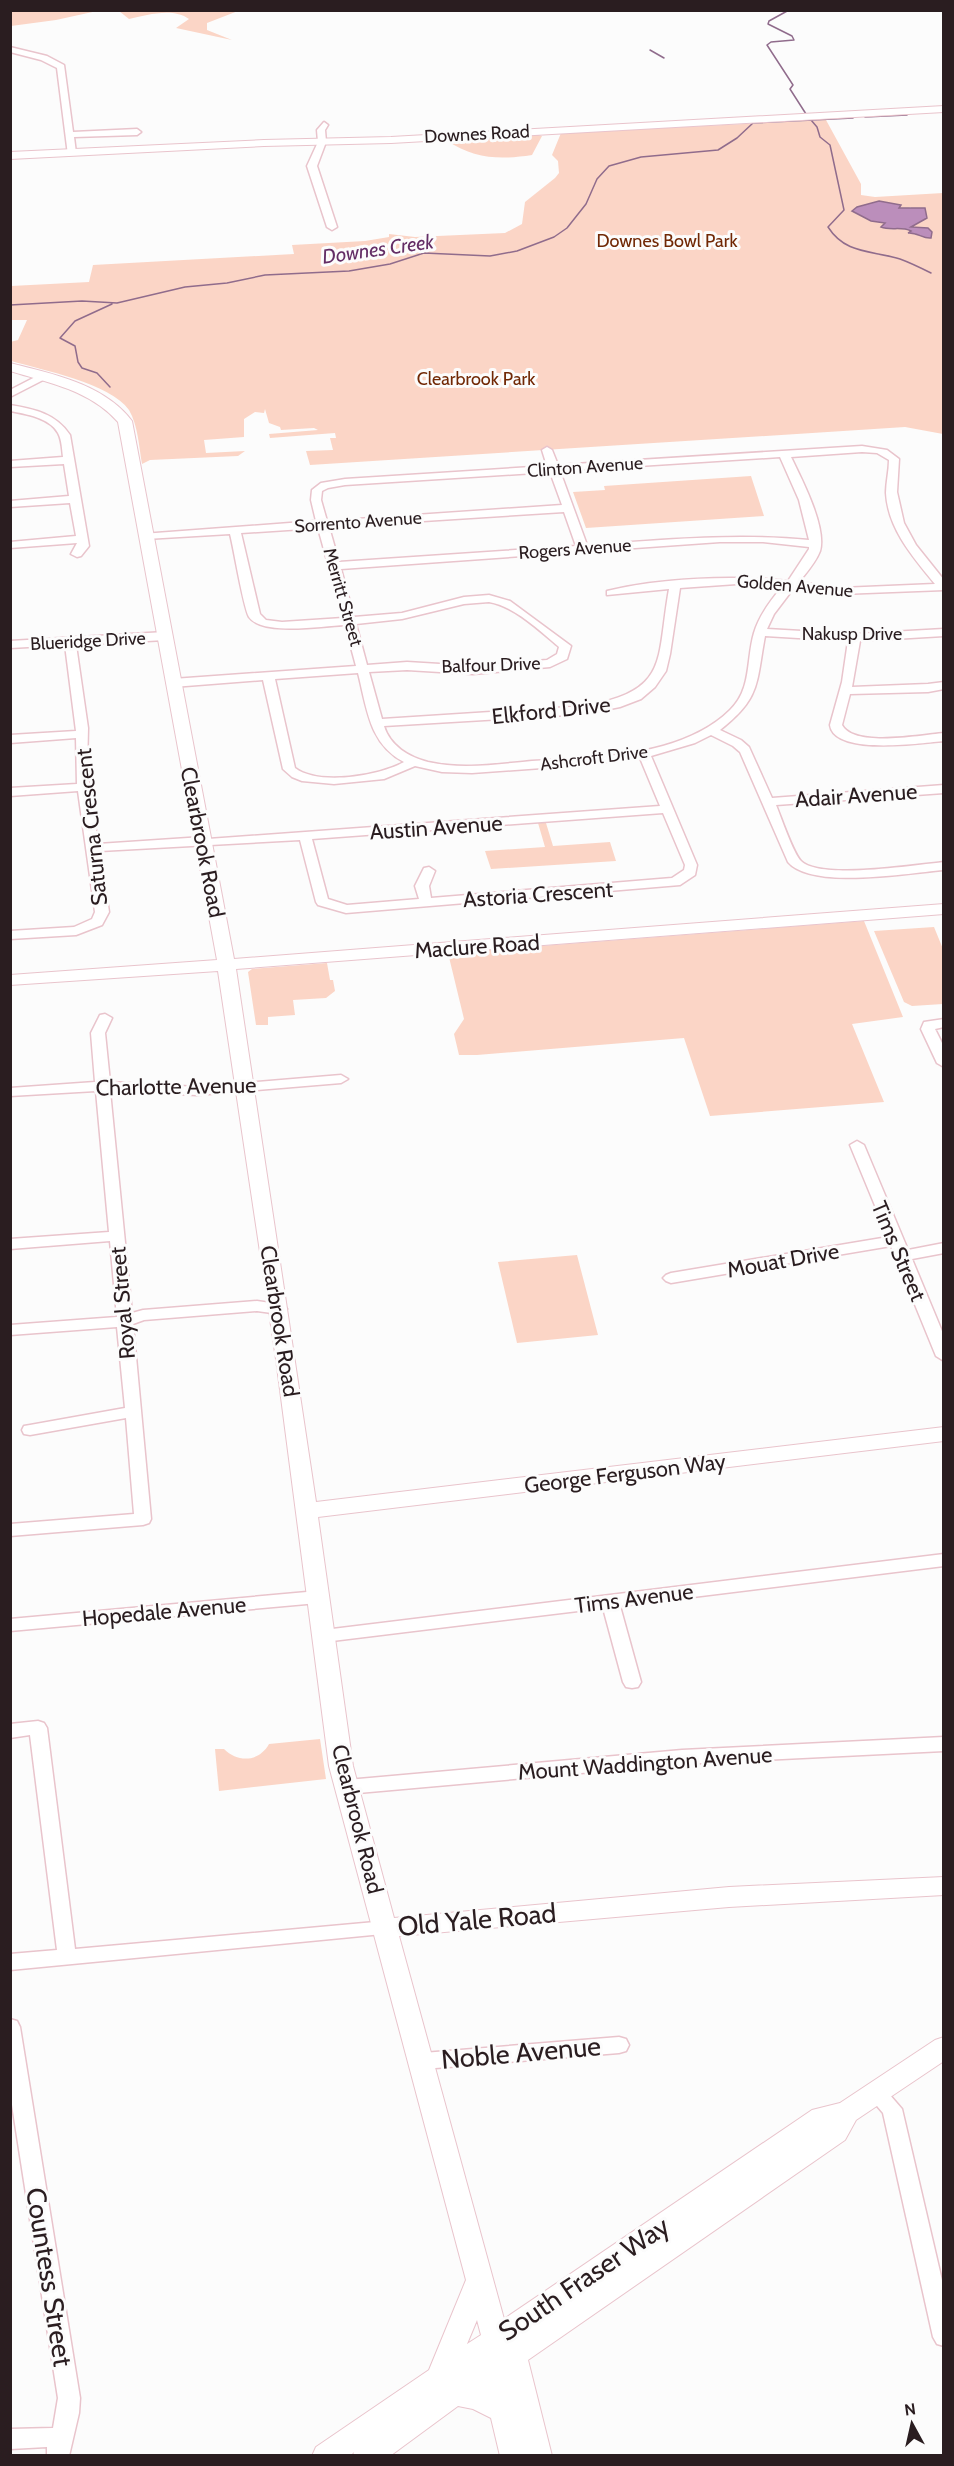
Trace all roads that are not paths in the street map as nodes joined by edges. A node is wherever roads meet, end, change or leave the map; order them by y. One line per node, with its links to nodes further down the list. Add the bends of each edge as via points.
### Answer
1 (10, 49): 5 (street, via 61,67)
2 (944, 109): 6 (main road, Downes Road)
3 (324, 125): 6 (street)
4 (137, 132): 5 (street)
5 (69, 135): 7 (street)
6 (322, 142): 7 (main road, Downes Road); 9 (street, via 312,171)
7 (71, 153): 8 (main road, Downes Road)
8 (10, 156)
9 (332, 226)
10 (10, 368): 11 (main road, Clearbrook Road)
11 (41, 377): 12 (street); 24 (main road, Clearbrook Road, via 100,397 125,421)
12 (10, 394)
13 (10, 408): 16 (street, via 35,413 58,424 66,435)
14 (547, 450): 18 (street)
15 (784, 454): 18 (street, Clinton Avenue); 27 (street, via 801,490); 33 (street, Clinton Avenue, via 862,449 889,454 894,462 892,495 900,527 911,549)
16 (70, 460): 17 (street); 19 (street)
17 (10, 464)
18 (554, 468): 21 (street); 22 (street, Clinton Avenue, via 333,483 315,494)
19 (75, 499): 20 (street); 25 (street)
20 (10, 504)
21 (569, 508): 22 (street, Sorrento Avenue); 28 (street)
22 (322, 524): 23 (street, Sorrento Avenue); 30 (street, Merritt Street)
23 (235, 530): 24 (street, Sorrento Avenue); 35 (street, via 257,619 282,625)
24 (146, 536): 38 (main road, Clearbrook Road)
25 (82, 539): 26 (street); 29 (street, via 83,546)
26 (10, 544)
27 (815, 544): 28 (street, Rogers Avenue, via 732,539); 31 (street, Ashcroft Drive, via 813,554)
28 (583, 549): 30 (street, Rogers Avenue)
29 (77, 554)
30 (334, 566): 35 (street, Merritt Street)
31 (790, 584): 32 (street, Golden Avenue, via 751,580); 33 (street, Golden Avenue, via 862,592); 36 (street, Ashcroft Drive)
32 (675, 585): 34 (street, Golden Avenue); 47 (street, Elkford Drive, via 662,669 654,684 639,695 615,705 585,710)
33 (943, 587)
34 (611, 593)
35 (349, 620): 42 (street, Merritt Street); 42 (street, Balfour Drive, via 404,616 467,600 499,600 565,646 563,656 550,663 473,670 407,666)
36 (761, 632): 39 (street, Nakusp Drive); 48 (street, Ashcroft Drive, via 747,699)
37 (944, 632): 39 (street, Nakusp Drive)
38 (165, 636): 40 (street, Blueridge Drive); 44 (main road, Clearbrook Road)
39 (854, 638): 46 (street)
40 (70, 642): 41 (street, Blueridge Drive); 49 (street, Saturna Crescent)
41 (10, 645)
42 (364, 669): 43 (street, Balfour Drive); 47 (street, Ashcroft Drive)
43 (268, 676): 44 (street, Balfour Drive); 53 (street, via 289,769 296,776 317,780 383,776)
44 (173, 682): 60 (main road, Clearbrook Road)
45 (944, 685): 46 (street)
46 (845, 692): 50 (street, via 835,723 846,737 870,742)
47 (378, 723): 53 (street, Ashcroft Drive, via 381,736 391,748)
48 (710, 730): 52 (street, Ashcroft Drive); 57 (street, via 742,746)
49 (82, 734): 51 (street); 54 (street, Saturna Crescent)
50 (944, 737)
51 (10, 739)
52 (644, 753): 53 (street, Ashcroft Drive, via 617,759 484,769 439,768); 58 (street, Astoria Crescent)
53 (414, 761)
54 (84, 787): 56 (street); 61 (street, Saturna Crescent)
55 (944, 789): 57 (street, Adair Avenue)
56 (10, 792)
57 (768, 802): 62 (street, via 794,862 806,871 835,875)
58 (668, 809): 59 (street, Austin Avenue); 65 (street, Astoria Crescent, via 692,868 675,882)
59 (305, 836): 60 (street, Austin Avenue); 65 (street, Astoria Crescent, via 323,902 346,909)
60 (204, 842): 61 (street, Austin Avenue); 68 (main road, Clearbrook Road)
61 (93, 848): 67 (street, Saturna Crescent, via 102,912 97,922 76,931)
62 (944, 866)
63 (429, 871): 65 (street, via 422,886)
64 (944, 902): 68 (main road, Maclure Road)
65 (426, 903)
66 (944, 909): 68 (main road, Maclure Road)
67 (10, 935)
68 (226, 961): 69 (main road, Maclure Road); 70 (main road, Maclure Road); 76 (main road, Clearbrook Road)
69 (10, 971)
70 (10, 980)
71 (105, 1018): 75 (street, Royal Street, via 98,1033)
72 (944, 1023): 73 (street, via 929,1025 928,1029)
73 (944, 1063)
74 (341, 1079): 76 (street, Charlotte Avenue)
75 (103, 1086): 76 (street, Charlotte Avenue, via 197,1091); 77 (street, Charlotte Avenue); 79 (street, Royal Street)
76 (246, 1087): 84 (main road, Clearbrook Road)
77 (10, 1092)
78 (857, 1145): 82 (street, Tims Street)
79 (117, 1236): 80 (street); 85 (street, Royal Street)
80 (10, 1244)
81 (944, 1248): 82 (street, Mouat Drive)
82 (897, 1249): 83 (street, Mouat Drive); 87 (street, Tims Street)
83 (671, 1278)
84 (279, 1309): 85 (street, via 224,1317); 91 (main road, Clearbrook Road)
85 (124, 1321): 86 (street); 88 (street, Royal Street)
86 (10, 1330)
87 (942, 1346)
88 (132, 1412): 89 (street); 92 (street, Royal Street, via 143,1519)
89 (30, 1430)
90 (944, 1434): 91 (main road, George Ferguson Way)
91 (307, 1510): 94 (main road, Clearbrook Road)
92 (10, 1530)
93 (944, 1560): 95 (street, Tims Avenue)
94 (318, 1597): 96 (street, Hopedale Avenue); 97 (main road, Clearbrook Road)
95 (610, 1601): 97 (street, Tims Avenue); 98 (street)
96 (10, 1625)
97 (324, 1636): 101 (main road, Clearbrook Road)
98 (632, 1683)
99 (10, 1731): 104 (street, via 38,1728)
100 (944, 1744): 101 (street, Mount Waddington Avenue, via 682,1757)
101 (347, 1787): 103 (main road, Clearbrook Road)
102 (944, 1886): 103 (main road, Old Yale Road, via 729,1897)
103 (386, 1928): 104 (street, Old Yale Road); 109 (main road, Clearbrook Road)
104 (67, 1957): 105 (street, Old Yale Road)
105 (10, 1962)
106 (10, 2027): 117 (street, Countess Street, via 69,2398)
107 (619, 2045): 109 (street, Noble Avenue)
108 (944, 2047): 110 (main road, South Fraser Way)
109 (423, 2061): 111 (main road, Clearbrook Road)
110 (876, 2093): 112 (street, via 892,2109); 113 (main road, South Fraser Way, via 847,2112 821,2118)
111 (480, 2280): 113 (main road, Clearbrook Road); 114 (main road)
112 (944, 2337)
113 (501, 2354): 114 (main road, South Fraser Way); 115 (main road, Clearbrook Road); 121 (main road, Clearbrook Road)
114 (447, 2385): 115 (main road); 118 (main road, South Fraser Way); 119 (main road, South Fraser Way)
115 (503, 2410): 120 (main road, Clearbrook Road)
116 (10, 2439): 117 (street, via 42,2437)
117 (59, 2447)
118 (326, 2456)
119 (367, 2456)
120 (514, 2456)
121 (538, 2456)

